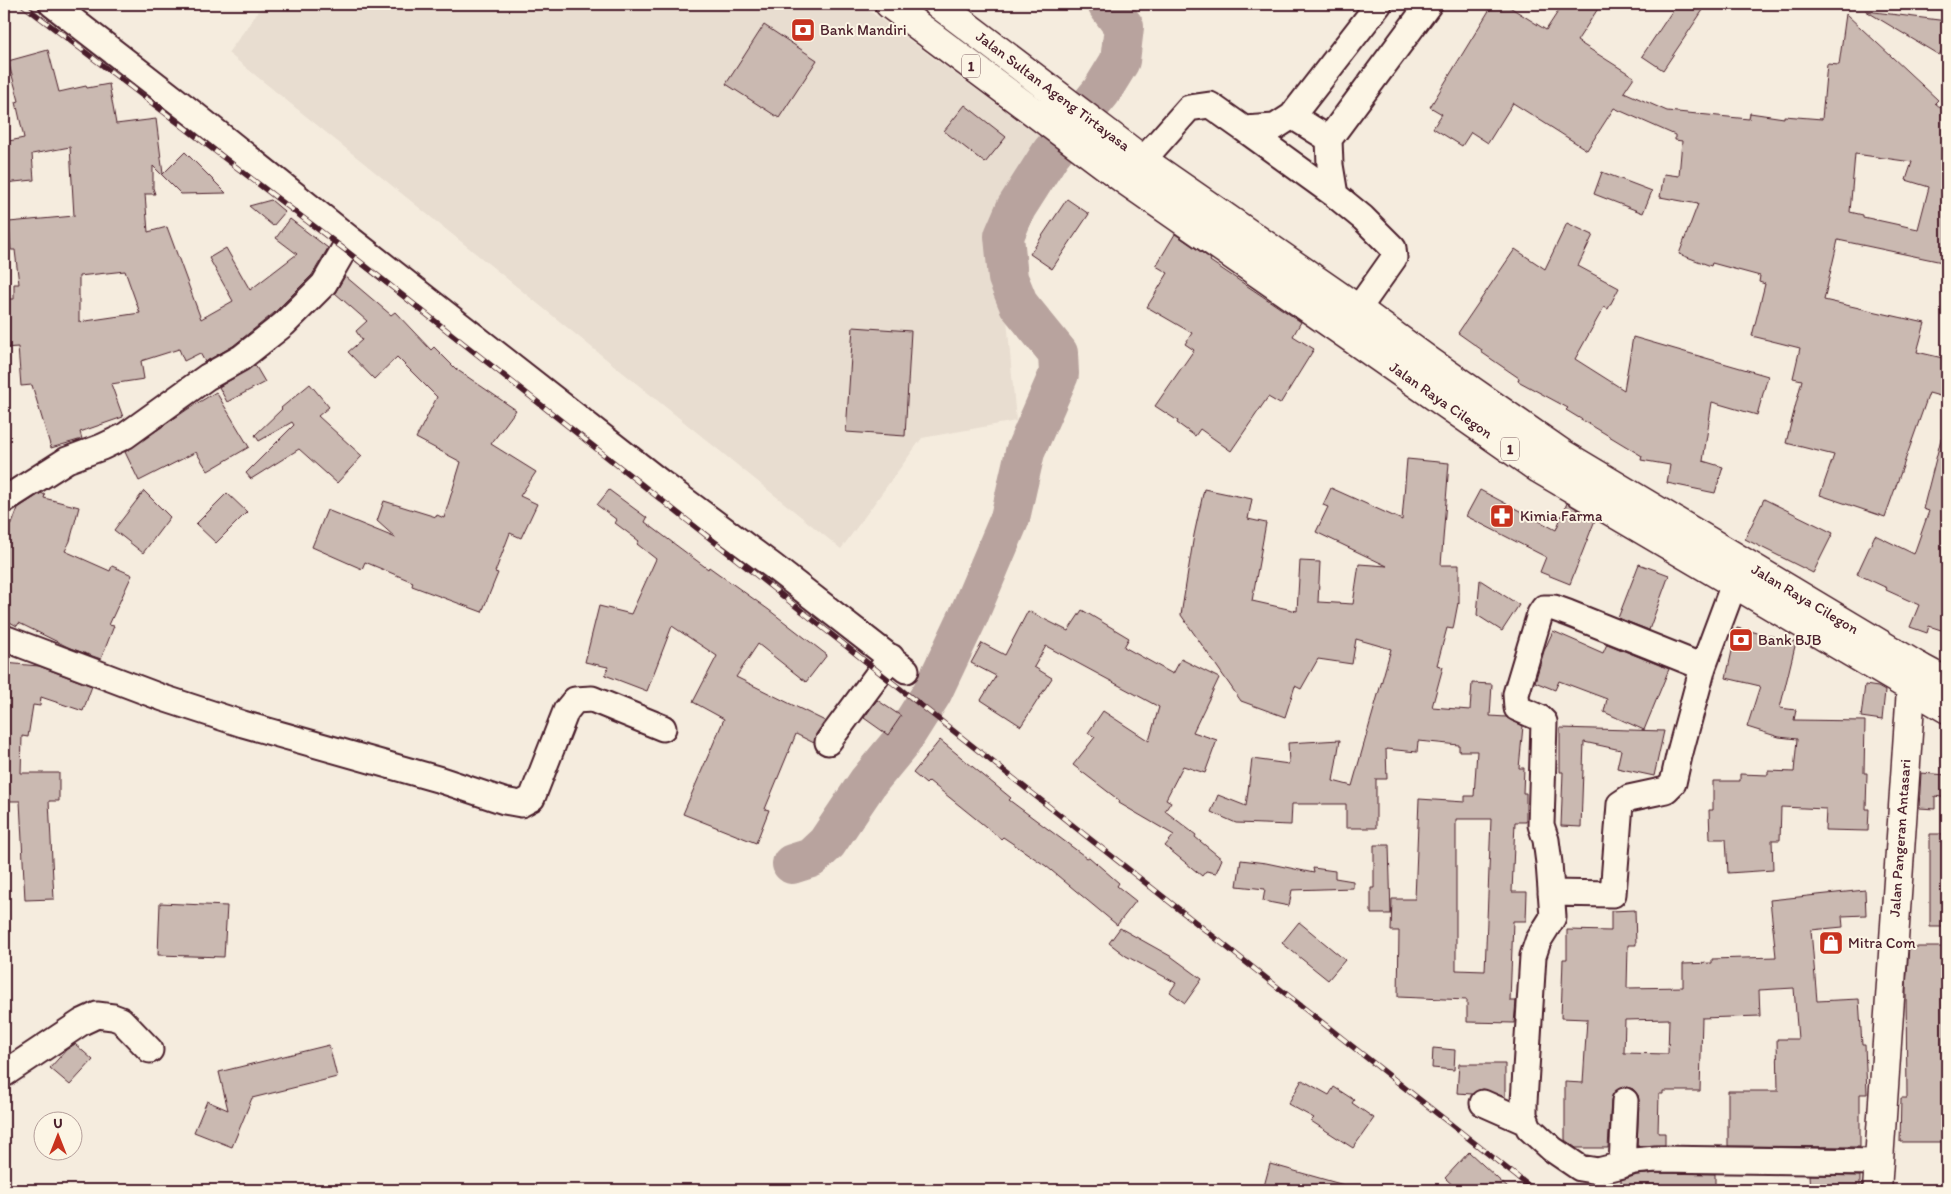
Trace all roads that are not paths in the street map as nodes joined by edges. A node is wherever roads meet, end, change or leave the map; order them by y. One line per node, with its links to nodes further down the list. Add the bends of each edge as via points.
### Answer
1 (52, 4): 12 (street)
2 (889, 4): 10 (main road, Jalan Sultan Ageng Tirtayasa / 1)
3 (938, 4): 9 (main road, Jalan Sultan Ageng Tirtayasa / 1)
4 (1379, 4): 6 (street)
5 (1429, 4): 8 (street)
6 (1292, 116): 7 (street, via 1275,127); 8 (street)
7 (1244, 129): 9 (street, via 1210,105 1189,108); 11 (street)
8 (1329, 139): 11 (street)
9 (1143, 160): 13 (main road, Jalan Raya Cilegon / 1)
10 (1126, 181): 15 (main road, Jalan Raya Cilegon / 1, via 1539,469)
11 (1335, 195): 13 (street, via 1392,248 1394,258)
12 (350, 239): 14 (street, via 324,284 284,324 241,358 206,377 125,436 67,460); 22 (street, via 899,664)
13 (1358, 310): 18 (main road, Jalan Raya Cilegon / 1, via 1564,454)
14 (4, 500)
15 (1734, 584): 17 (street); 18 (main road, Jalan Raya Cilegon / 1)
16 (4, 638): 21 (street, via 163,698 243,724 521,804 532,798 566,711 575,700 592,699)
17 (1703, 667): 23 (street, via 1678,756 1674,784 1666,790 1628,798 1620,804 1613,894); 23 (street, via 1568,613 1548,607 1542,610 1515,699 1518,708 1544,722 1541,825 1546,840)
18 (1915, 678): 19 (main road, Jalan Raya Cilegon / 1); 20 (main road, Jalan Raya Cilegon / 1); 29 (main road, Jalan Pangeran Antasari)
19 (1947, 682)
20 (1947, 709)
21 (663, 728)
22 (828, 742)
23 (1552, 893): 28 (street, via 1552,920 1538,941 1533,956 1524,1102)
24 (150, 1050): 25 (street, via 121,1020 97,1016 82,1022)
25 (4, 1074)
26 (1625, 1101): 30 (street)
27 (1484, 1103): 28 (street)
28 (1526, 1122): 30 (street, via 1539,1138 1580,1168 1598,1170)
29 (1878, 1162): 30 (street, via 1656,1158); 31 (main road, Jalan Pangeran Antasari)
30 (1622, 1166)
31 (1877, 1190)

